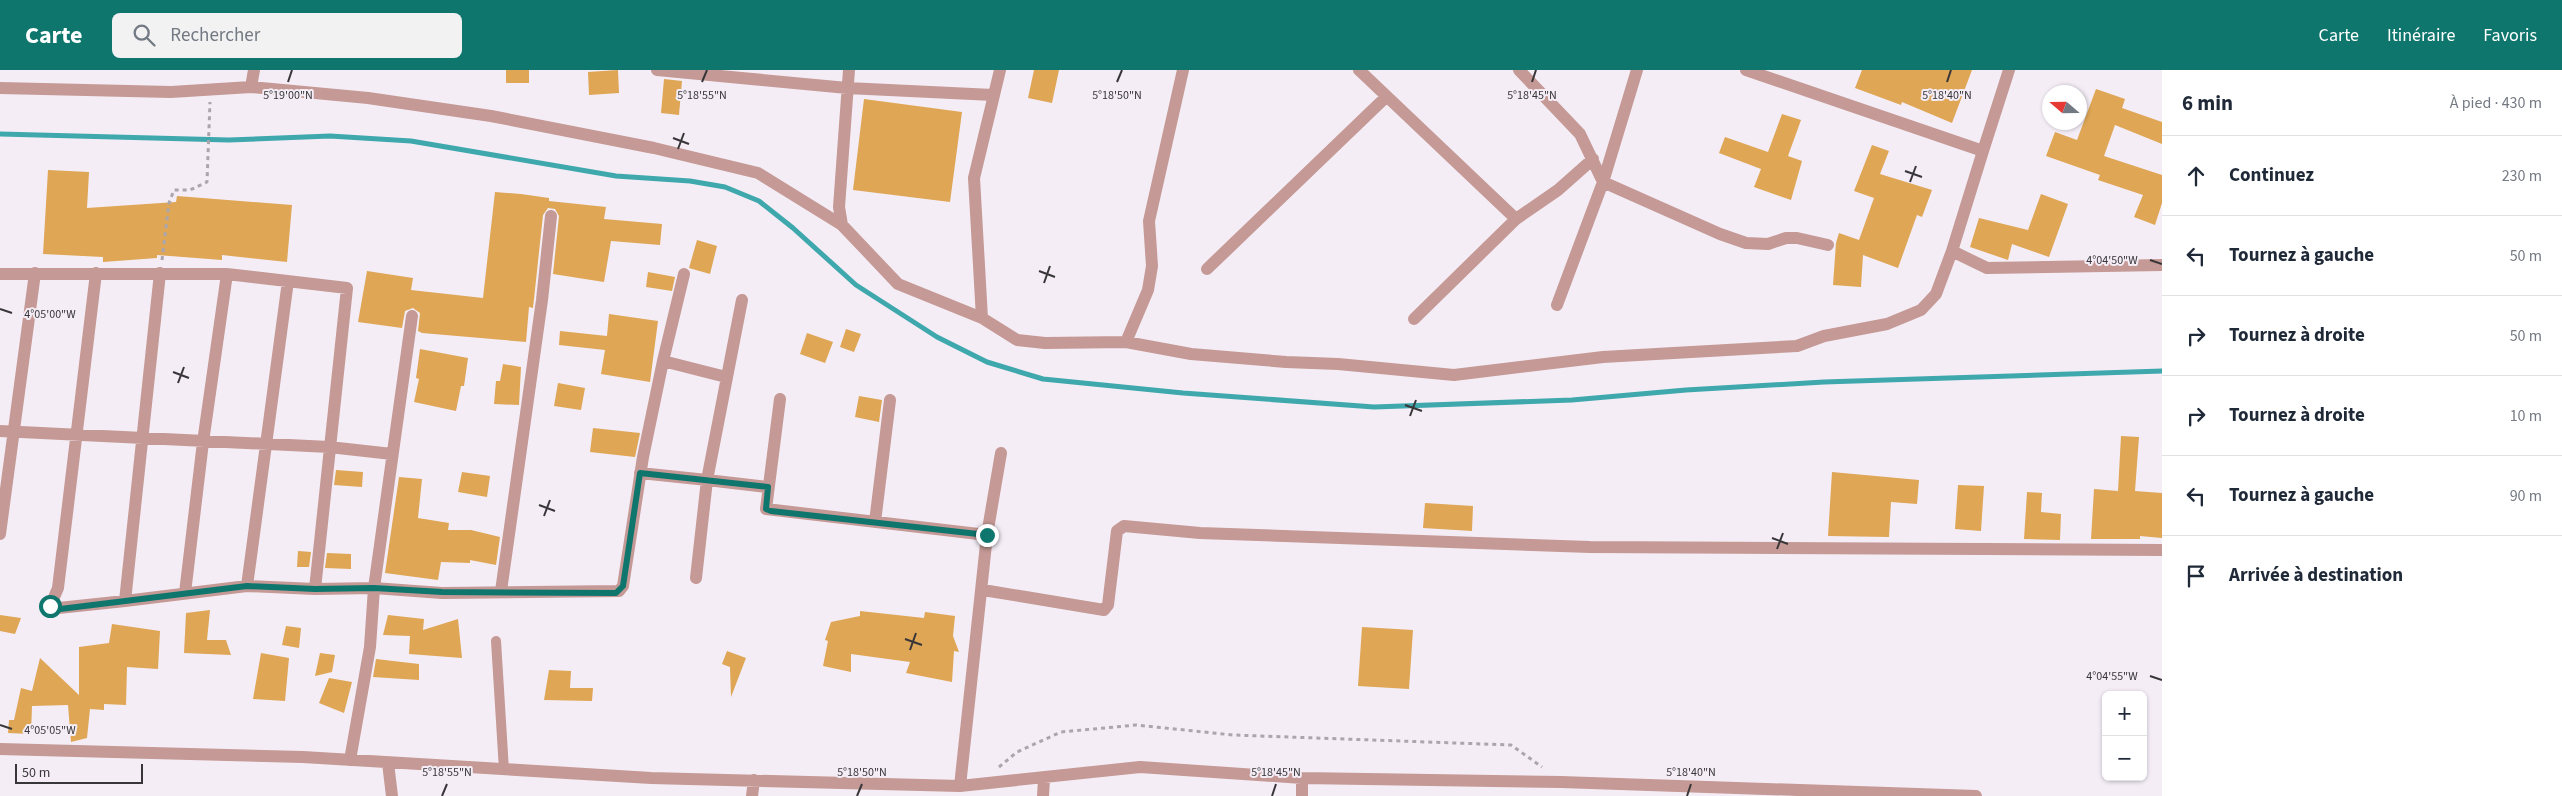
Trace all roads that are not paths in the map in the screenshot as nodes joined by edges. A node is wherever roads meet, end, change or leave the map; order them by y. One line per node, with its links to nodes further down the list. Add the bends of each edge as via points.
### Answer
1 (254, 70): 11 (street)
2 (657, 70): 13 (street)
3 (849, 70): 13 (street)
4 (1000, 70): 14 (street)
5 (1183, 70): 38 (street, via 1149,221 1152,266 1148,290)
6 (1359, 70): 15 (street)
7 (1519, 70): 17 (street, via 1571,123)
8 (1637, 70): 18 (street)
9 (1746, 70): 16 (street)
10 (2008, 70): 16 (street)
11 (251, 87): 12 (street, via 171,92); 21 (street, via 368,98 491,116 654,148 758,173)
12 (0, 88)
13 (847, 88): 14 (street); 21 (street, via 839,207)
14 (993, 95): 36 (street, via 974,178)
15 (1386, 98): 20 (street); 25 (street)
16 (1983, 151): 23 (street)
17 (1592, 159): 18 (street); 20 (street, via 1558,190)
18 (1603, 182): 22 (street, via 1746,243 1768,244 1797,238); 34 (street)
19 (551, 216): 64 (street)
20 (1516, 218): 37 (street)
21 (842, 225): 36 (street, via 898,284)
22 (1828, 245)
23 (1952, 251): 24 (street, via 1987,268); 38 (street, via 1936,294 1921,310 1887,324 1824,336 1797,346 1603,357 1454,375 1191,354)
24 (2162, 265)
25 (1207, 269)
26 (96, 272): 27 (street); 28 (street); 45 (street)
27 (35, 273): 29 (street); 44 (street)
28 (160, 273): 30 (street); 46 (street)
29 (0, 274)
30 (227, 274): 32 (street); 47 (street)
31 (684, 274): 39 (street)
32 (288, 281): 48 (street); 49 (street, via 347,288)
33 (742, 300): 40 (street)
34 (1557, 305)
35 (412, 316): 51 (street)
36 (982, 318): 38 (street, via 1017,340)
37 (1414, 319)
38 (1126, 342)
39 (663, 361): 40 (street); 52 (street)
40 (726, 377): 53 (street)
41 (780, 399): 54 (street)
42 (890, 400): 55 (street)
43 (0, 431): 44 (street)
44 (13, 432): 45 (street); 56 (street)
45 (76, 435): 46 (street); 66 (street, via 58,588 50,609)
46 (142, 438): 47 (street); 66 (street)
47 (203, 442): 48 (street); 65 (street)
48 (267, 445): 49 (street); 60 (street)
49 (330, 447): 51 (street); 62 (street)
50 (1001, 453): 57 (street)
51 (392, 454): 61 (street)
52 (640, 473): 53 (street); 64 (street, via 623,586 619,591)
53 (707, 480): 54 (street); 59 (street)
54 (768, 487): 55 (street, via 766,509)
55 (875, 522): 57 (street)
56 (0, 534)
57 (987, 535): 63 (street)
58 (2162, 550): 63 (street, via 1590,547 1200,533 1124,526 1117,531 1108,605 1104,610)
59 (696, 578)
60 (247, 586): 62 (street); 65 (street)
61 (374, 588): 62 (street); 64 (street); 69 (street, via 370,647)
62 (315, 589)
63 (983, 590): 75 (street)
64 (501, 591)
65 (185, 593): 66 (street)
66 (125, 601)
67 (496, 641): 71 (lane)
68 (0, 749): 69 (street)
69 (350, 760): 70 (street)
70 (388, 763): 71 (street); 78 (street)
71 (504, 770): 74 (street)
72 (1044, 778): 73 (street, via 1140,767); 75 (street); 80 (street)
73 (1302, 778): 76 (street, via 1561,782); 81 (street)
74 (754, 780): 75 (street); 79 (street)
75 (960, 786)
76 (1596, 790): 77 (street)
77 (1871, 794): 82 (street)
78 (392, 796)
79 (752, 796)
80 (1043, 796)
81 (1302, 796)
82 (1976, 796)

